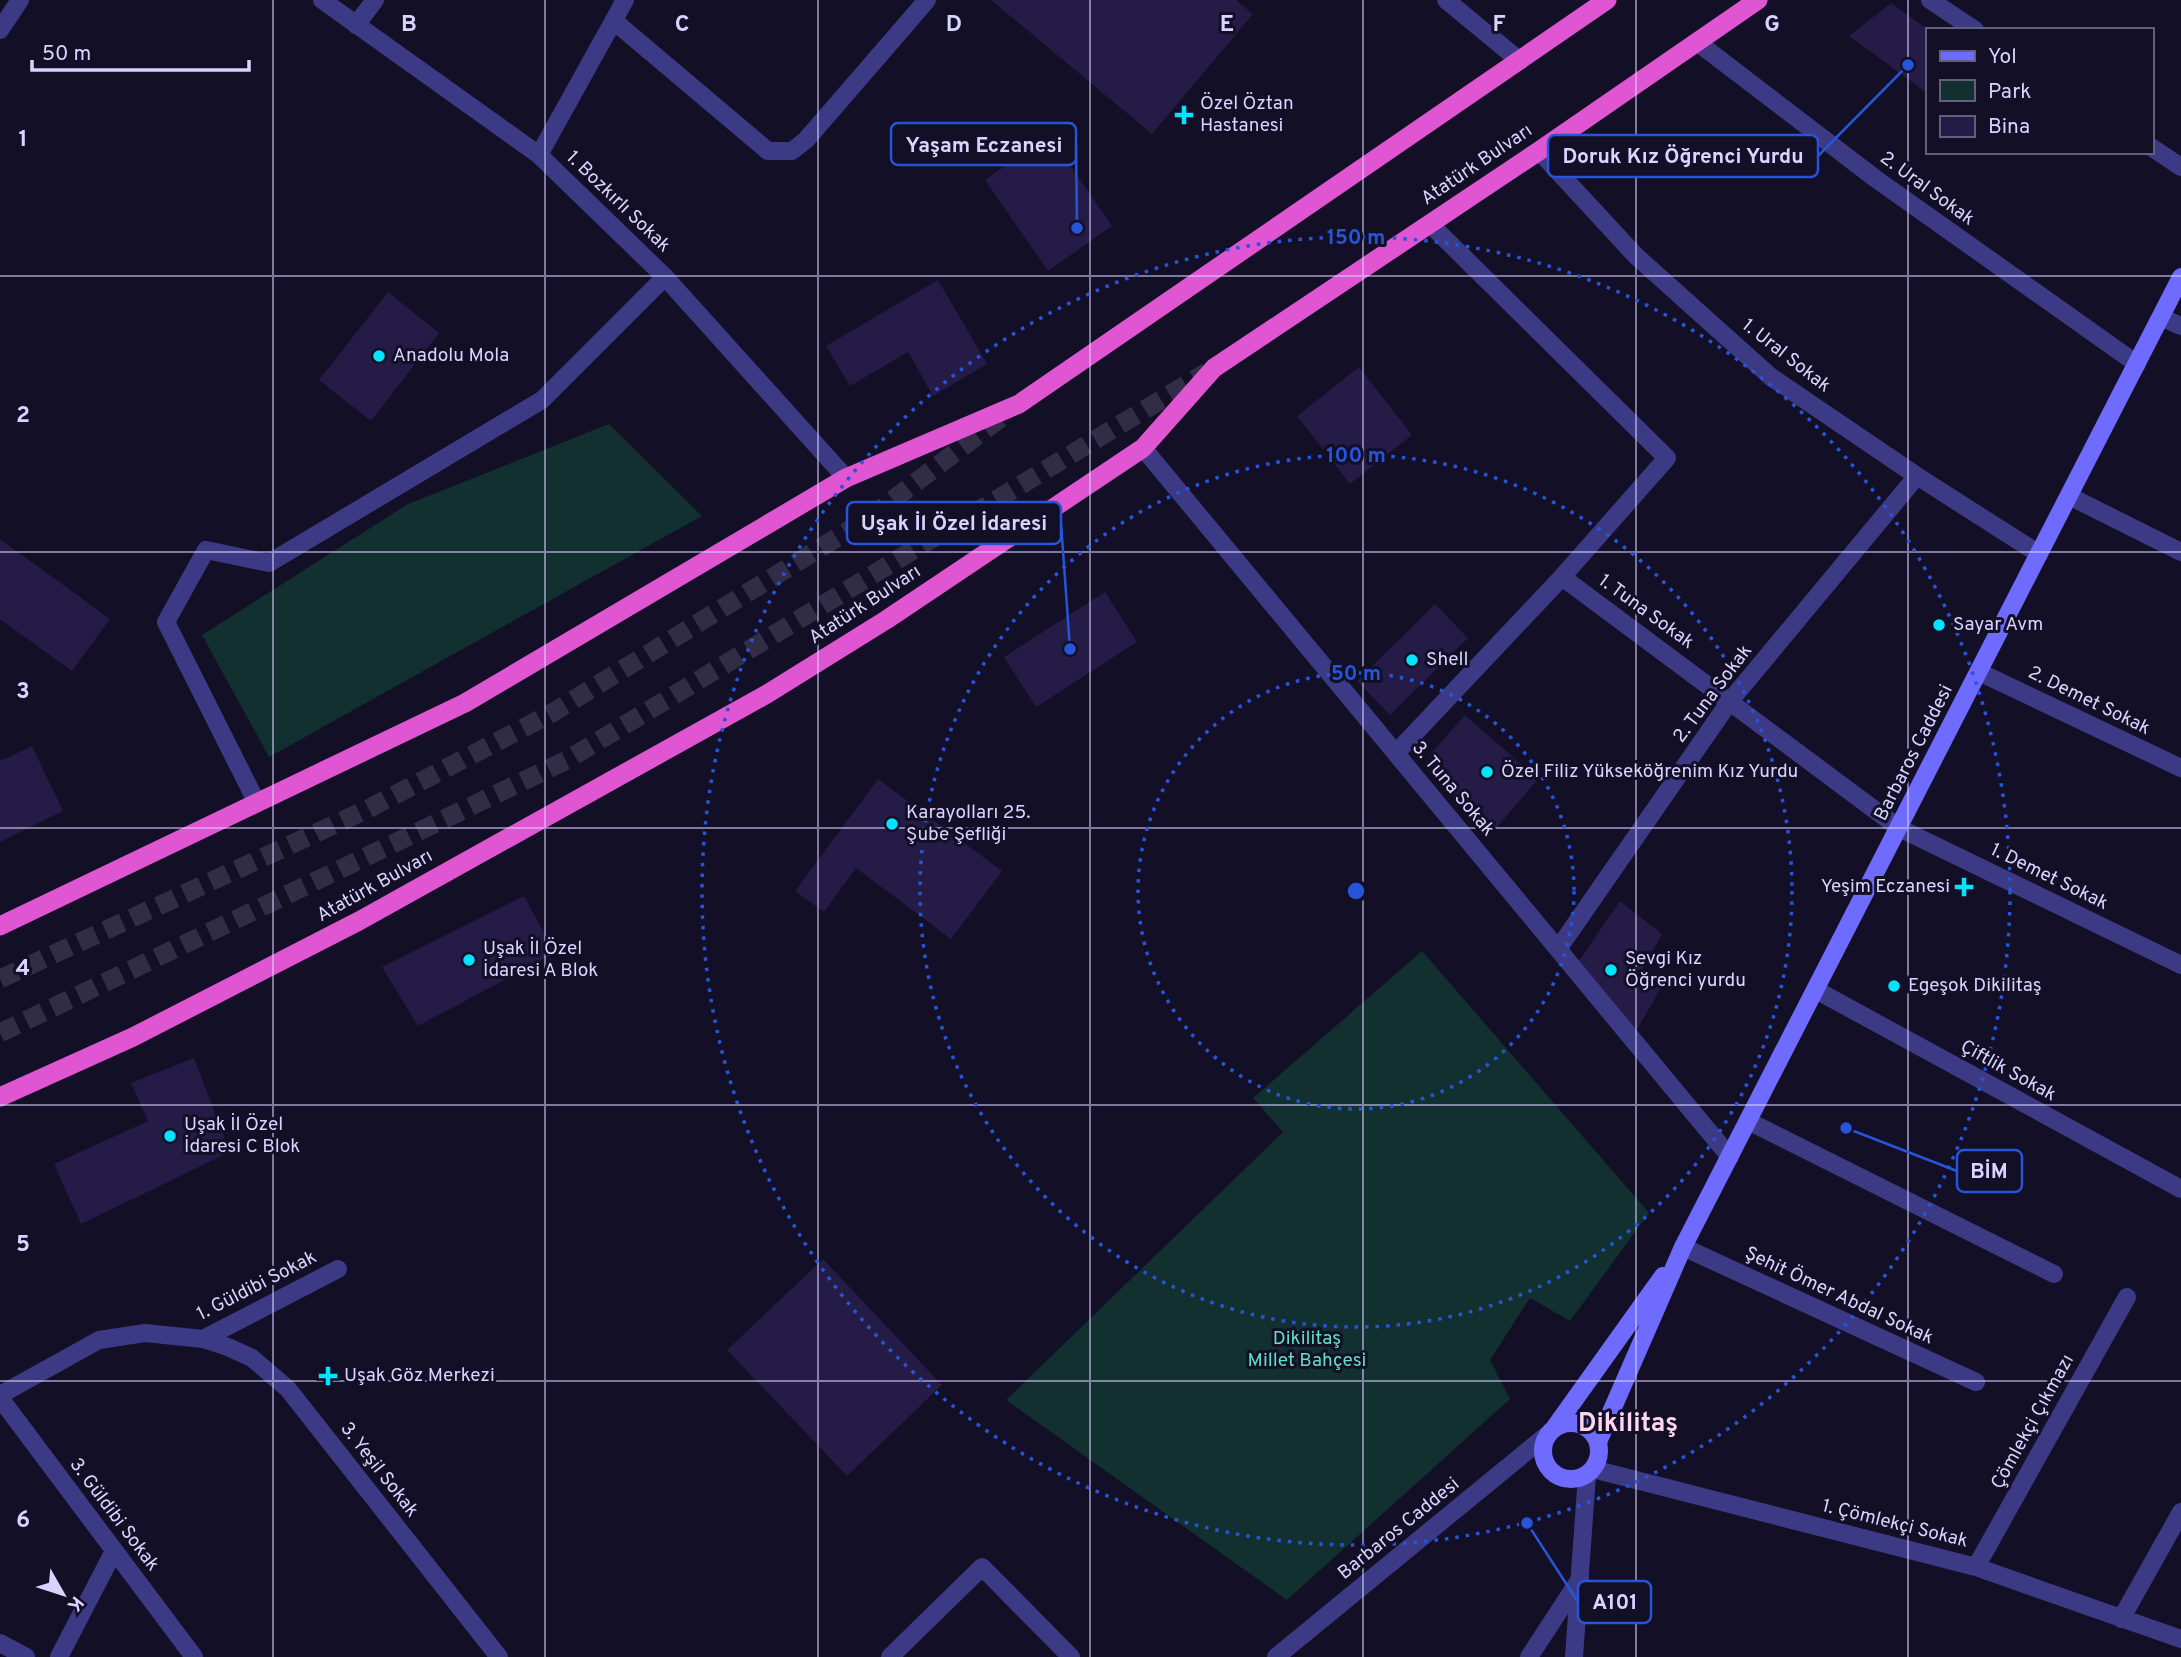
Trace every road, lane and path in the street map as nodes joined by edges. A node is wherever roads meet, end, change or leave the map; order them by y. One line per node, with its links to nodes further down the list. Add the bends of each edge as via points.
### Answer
1 (20, 0): 13 (street)
2 (322, 0): 11 (street, 1. Bozkırlı Sokak)
3 (375, 0): 11 (street)
4 (625, 0): 10 (street)
5 (928, 0): 10 (street, via 806,140 792,150 768,151)
6 (1447, 0): 15 (street)
7 (1607, 0): 15 (highway)
8 (1758, 0): 14 (highway, Atatürk Bulvarı)
9 (1930, 0): 12 (street)
10 (614, 20): 18 (street)
11 (356, 24): 18 (street, 1. Bozkırlı Sokak)
12 (1972, 28)
13 (0, 30)
14 (1697, 43): 17 (highway, Atatürk Bulvarı); 25 (street, 2. Ural Sokak, via 1876,179)
15 (1520, 61): 28 (highway, via 1019,404)
16 (2153, 148): 19 (street)
17 (1539, 151): 20 (highway, Atatürk Bulvarı); 27 (street, 1. Ural Sokak, via 1636,256 1771,377)
18 (539, 155): 21 (street, 1. Bozkırlı Sokak)
19 (2181, 167)
20 (1430, 224): 26 (highway, Atatürk Bulvarı, via 1214,368); 32 (street, via 1667,458)
21 (665, 276): 28 (street, 1. Bozkırlı Sokak); 37 (street, via 542,400 270,563 206,550 166,622)
22 (2181, 277): 23 (main road, Barbaros Caddesi)
23 (2161, 317): 24 (street); 25 (main road, Barbaros Caddesi)
24 (2181, 326)
25 (2137, 364): 29 (main road, Barbaros Caddesi)
26 (1143, 448): 35 (street, 3. Tuna Sokak); 43 (highway, Atatürk Bulvarı, via 767,695 359,921 133,1037)
27 (1916, 476): 31 (street, 1. Ural Sokak); 34 (street, 2. Tuna Sokak)
28 (846, 478): 37 (highway, via 465,703)
29 (2069, 496): 30 (street); 31 (main road, Barbaros Caddesi)
30 (2181, 552)
31 (2039, 554): 33 (main road, Barbaros Caddesi)
32 (1562, 577): 34 (street, 1. Tuna Sokak); 35 (street)
33 (1979, 672): 36 (street, 2. Demet Sokak); 38 (main road, Barbaros Caddesi)
34 (1730, 701): 38 (street, 1. Tuna Sokak); 40 (street, 2. Tuna Sokak)
35 (1396, 753): 40 (street, 3. Tuna Sokak)
36 (2181, 768)
37 (257, 803): 39 (highway)
38 (1899, 828): 41 (street, 1. Demet Sokak); 42 (main road, Barbaros Caddesi)
39 (0, 926)
40 (1558, 949): 45 (street, 3. Tuna Sokak)
41 (2181, 965)
42 (1816, 990): 44 (main road, Barbaros Caddesi); 46 (street, Çiftlik Sokak)
43 (0, 1097)
44 (1748, 1121): 45 (main road, Barbaros Caddesi); 49 (street)
45 (1730, 1157): 47 (main road, Barbaros Caddesi)
46 (2181, 1189)
47 (1683, 1247): 52 (street, Şehit Ömer Abdal Sokak); 54 (main road); 55 (main road)
48 (338, 1269): 51 (street, 1. Güldibi Sokak)
49 (2054, 1275)
50 (2127, 1297): 59 (street, Çömlekçi Çıkmazı)
51 (203, 1339): 53 (street, 1. Güldibi Sokak, via 145,1333 99,1340); 67 (street, 3. Yeşil Sokak, via 252,1358 288,1389)
52 (1976, 1382)
53 (0, 1397): 58 (street, 3. Güldibi Sokak)
54 (1551, 1430): 55 (main road, via 1580,1424); 56 (main road, via 1542,1455 1553,1475 1576,1479); 70 (street, Barbaros Caddesi)
55 (1598, 1442): 56 (main road, via 1598,1461)
56 (1590, 1472): 59 (street, 1. Çömlekçi Sokak); 60 (street)
57 (2181, 1513): 61 (street)
58 (114, 1551): 65 (street); 66 (street, 3. Güldibi Sokak)
59 (1976, 1567): 61 (street, 1. Çömlekçi Sokak)
60 (1580, 1578): 71 (street); 72 (street)
61 (2121, 1619): 62 (street, 1. Çömlekçi Sokak)
62 (2181, 1639)
63 (0, 1643): 64 (street)
64 (26, 1657)
65 (59, 1657)
66 (194, 1657)
67 (499, 1657)
68 (890, 1657): 69 (street, via 982,1567)
69 (1071, 1657)
70 (1276, 1657)
71 (1529, 1657)
72 (1574, 1657)

